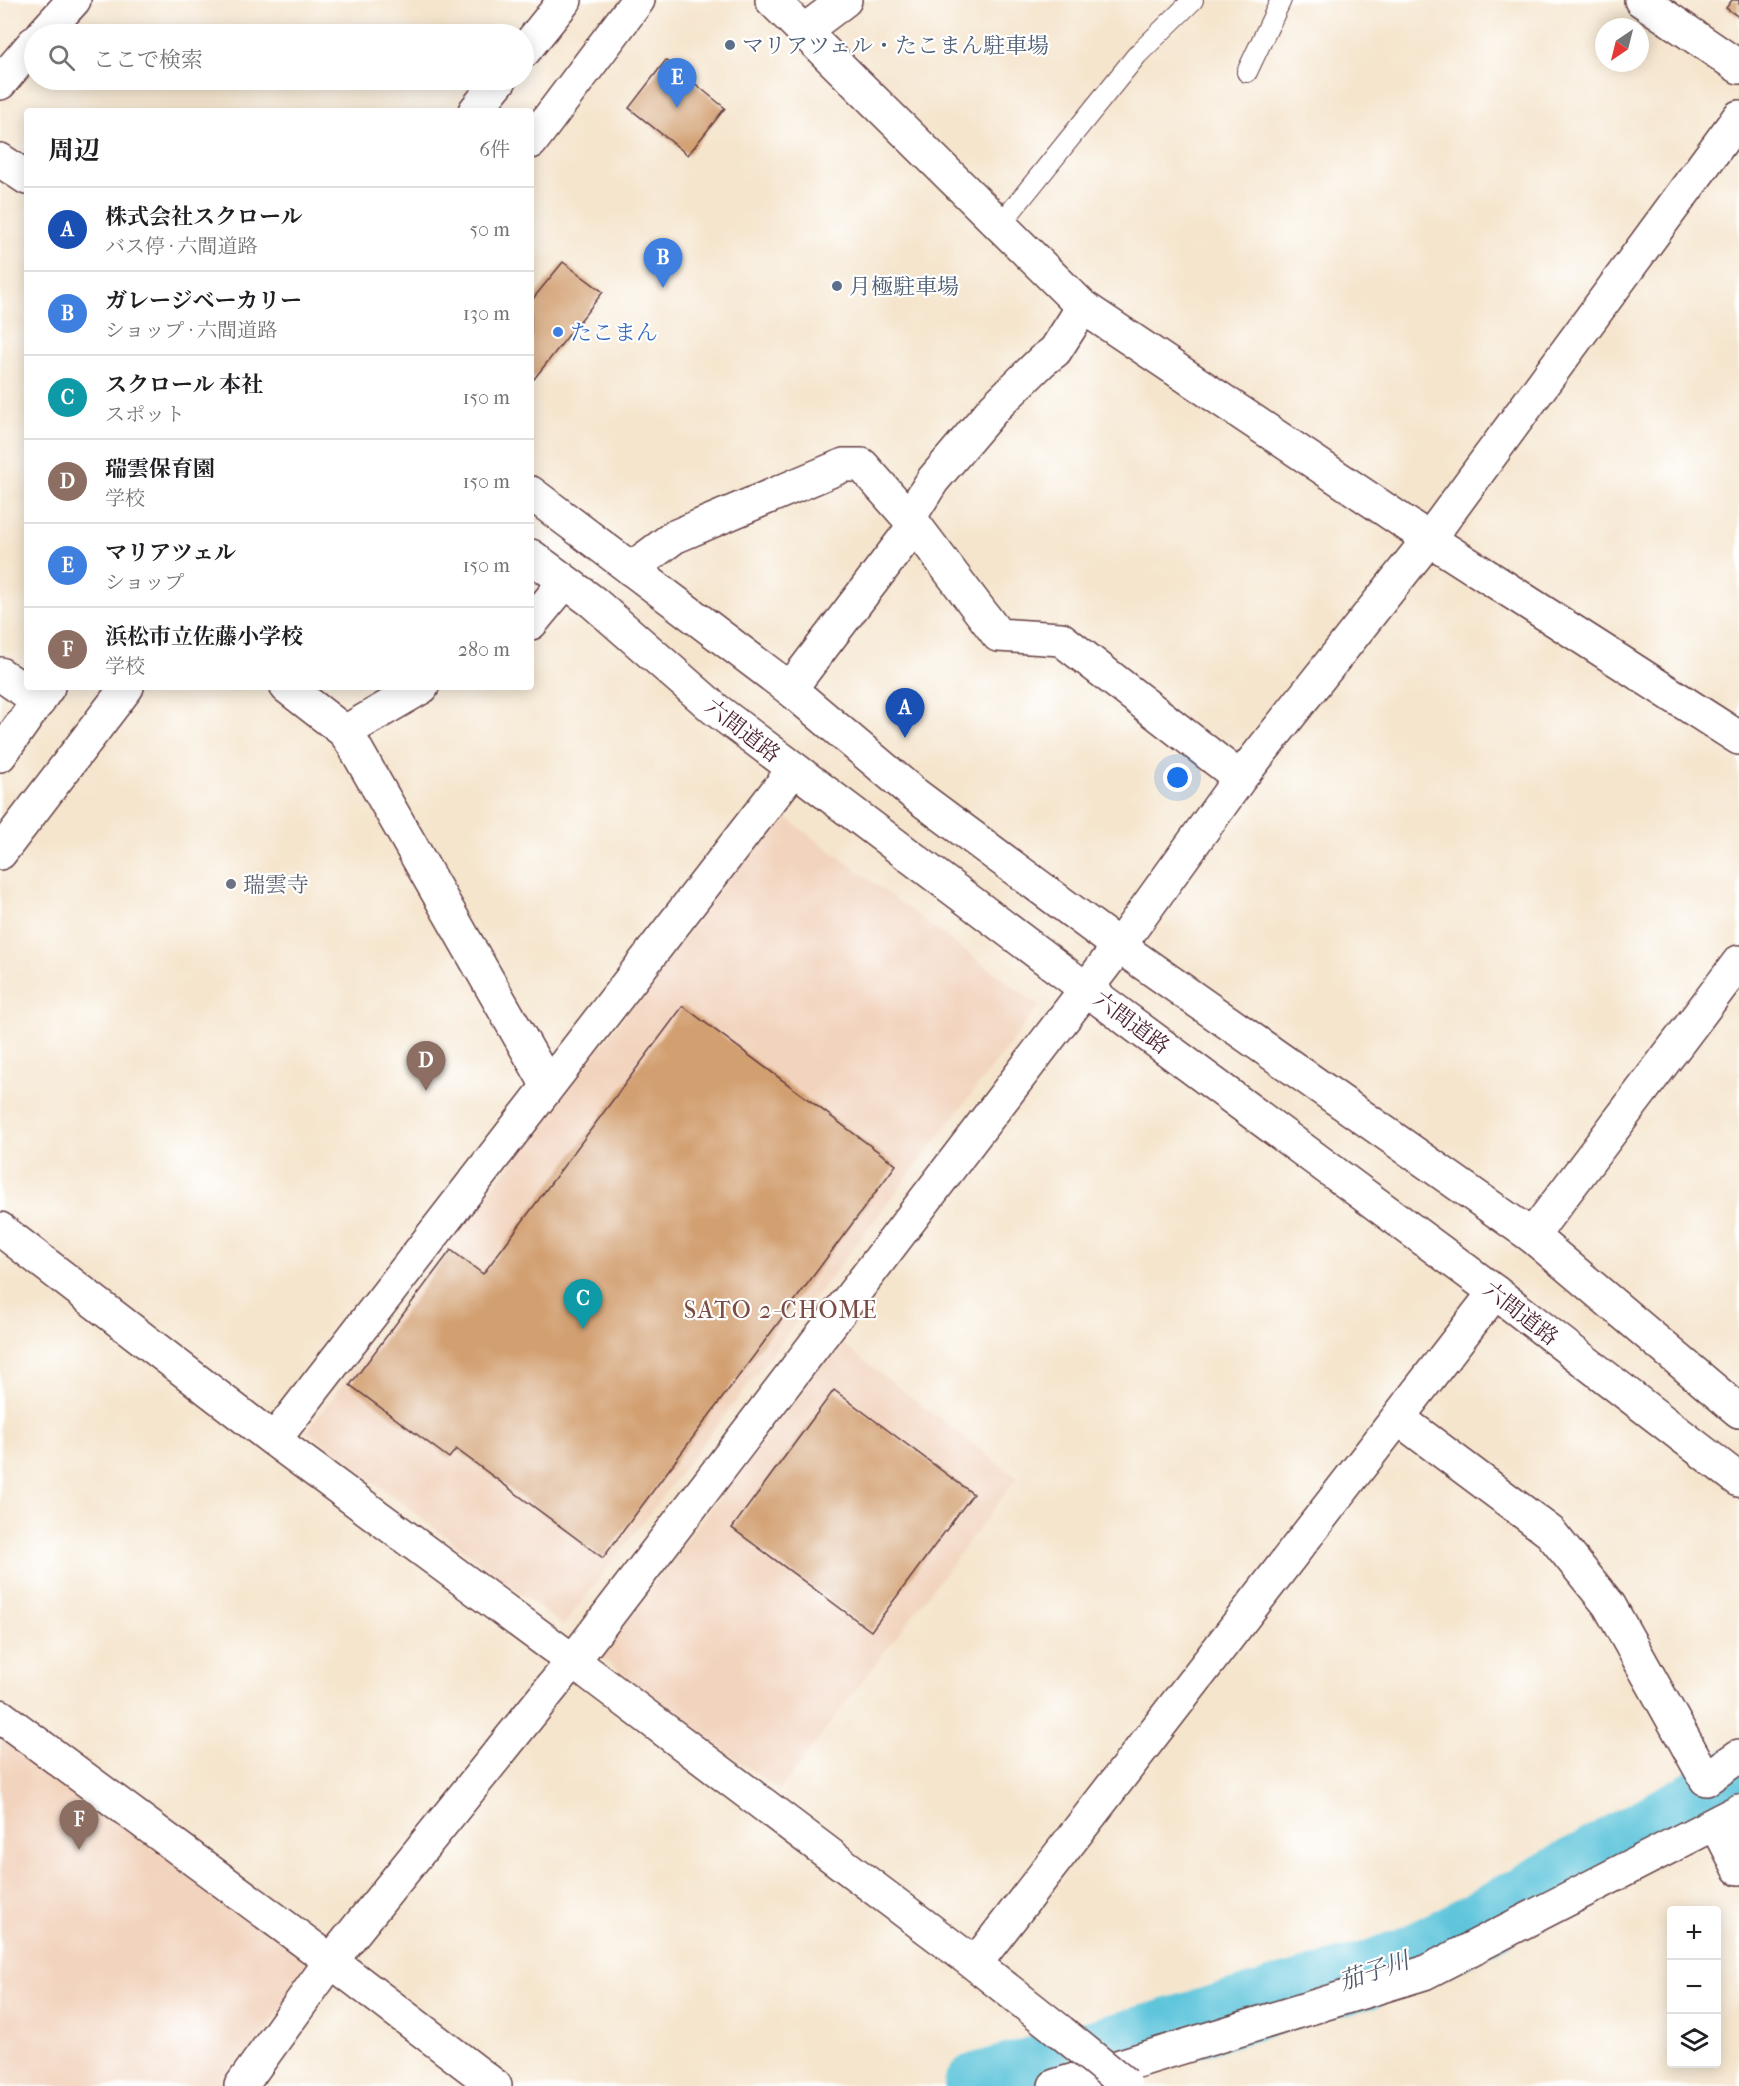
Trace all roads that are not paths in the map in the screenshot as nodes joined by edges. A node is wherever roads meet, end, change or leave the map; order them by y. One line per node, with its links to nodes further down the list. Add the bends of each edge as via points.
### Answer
1 (74, 0): 9 (street)
2 (565, 0): 11 (street)
3 (638, 0): 19 (street)
4 (772, 0): 10 (street)
5 (846, 0): 10 (street)
6 (1193, 0): 22 (lane, via 1137,55)
7 (1281, 0): 14 (lane)
8 (1641, 0): 13 (street)
9 (52, 24)
10 (804, 31): 22 (street)
11 (534, 39)
12 (24, 55): 15 (street)
13 (1739, 67)
14 (1247, 72)
15 (0, 83)
16 (492, 90): 17 (street)
17 (477, 108)
18 (1739, 117): 26 (street)
19 (534, 138)
20 (0, 160): 21 (street)
21 (24, 176)
22 (1000, 225): 23 (street)
23 (1083, 307): 25 (street, via 1055,351 995,407 933,480); 26 (street)
24 (534, 495): 28 (street)
25 (912, 521): 28 (street, via 862,465 844,465 674,537); 33 (street); 42 (street, via 998,635 1061,639)
26 (1429, 539): 39 (street); 42 (street)
27 (534, 558): 29 (street, 六間道路)
28 (631, 569): 33 (street)
29 (565, 582): 30 (street); 41 (street, 六間道路, via 715,710)
30 (534, 619)
31 (0, 674): 32 (street)
32 (24, 685)
33 (789, 688): 44 (street, via 913,794)
34 (125, 690): 43 (street)
35 (290, 690): 38 (street)
36 (417, 690): 38 (street)
37 (44, 694): 40 (street)
38 (345, 732): 47 (street)
39 (1739, 738)
40 (0, 754)
41 (794, 769): 46 (street, 六間道路); 47 (street)
42 (1240, 778): 44 (street)
43 (0, 853)
44 (1119, 946): 46 (street); 49 (street)
45 (1739, 962): 49 (street)
46 (1086, 989): 50 (street, 六間道路); 55 (street)
47 (548, 1086): 53 (street)
48 (0, 1229): 53 (street)
49 (1532, 1236): 51 (street)
50 (1495, 1292): 52 (street); 54 (street, 六間道路)
51 (1739, 1411)
52 (1398, 1418): 57 (street, via 1550,1532 1609,1605 1706,1779); 61 (street)
53 (274, 1440): 55 (street)
54 (1739, 1480)
55 (573, 1661): 60 (street); 61 (street)
56 (0, 1716): 60 (street)
57 (1739, 1756)
58 (1728, 1817): 59 (street); 65 (street, via 1424,1973)
59 (1739, 1868)
60 (331, 1961): 63 (street); 64 (street)
61 (975, 1964): 62 (street, bridge)
62 (1126, 2085)
63 (241, 2086)
64 (495, 2086)
65 (1055, 2086)

